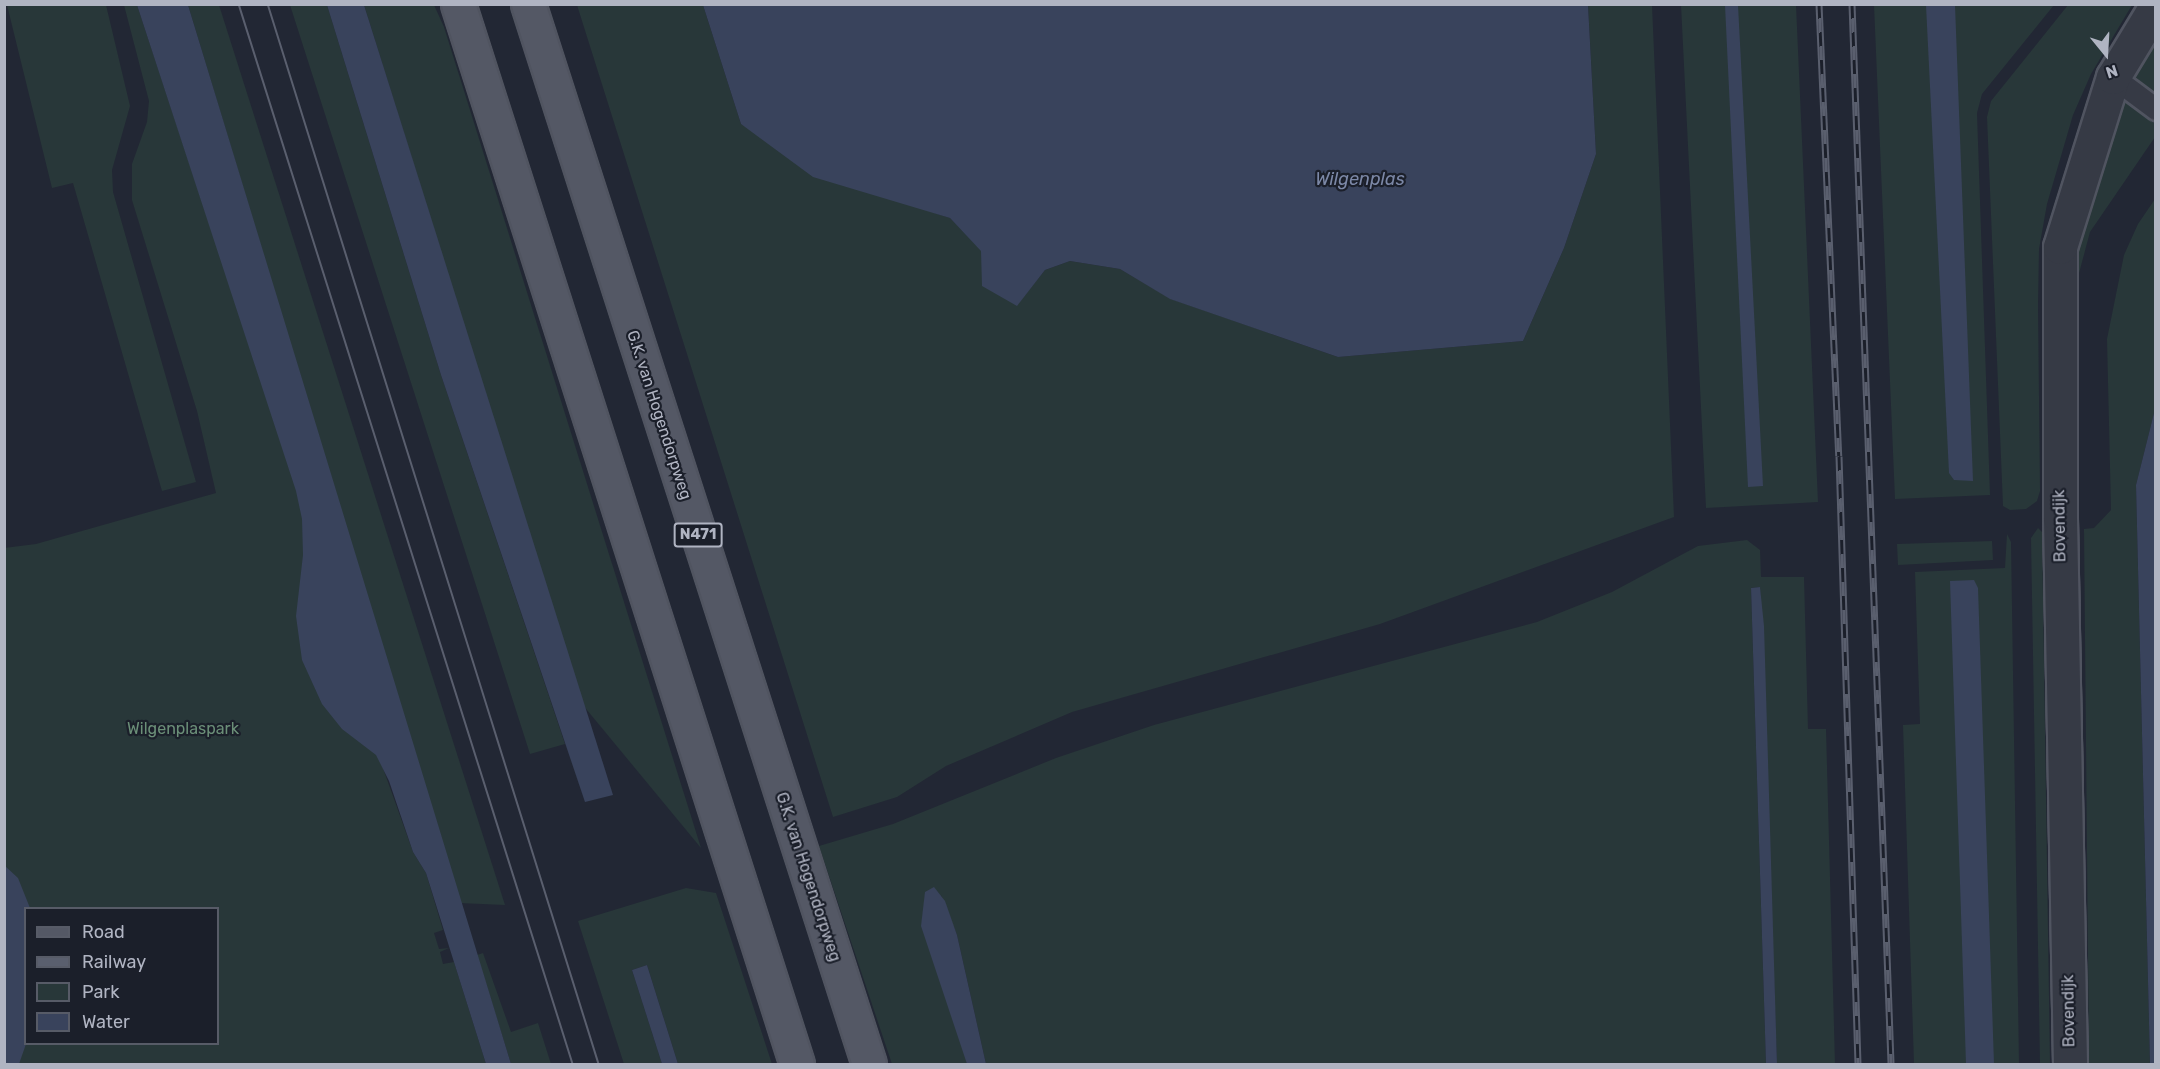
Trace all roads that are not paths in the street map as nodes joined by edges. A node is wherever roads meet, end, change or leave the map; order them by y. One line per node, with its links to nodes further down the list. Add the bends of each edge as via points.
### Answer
1 (458, 4): 6 (main road)
2 (528, 4): 7 (main road, G.K. van Hogendorpweg / N471)
3 (2156, 6): 4 (street, Bovendijk)
4 (2113, 77): 5 (lane); 8 (street, Bovendijk, via 2060,247 2060,517)
5 (2156, 109)
6 (797, 1065)
7 (869, 1065)
8 (2070, 1065)

